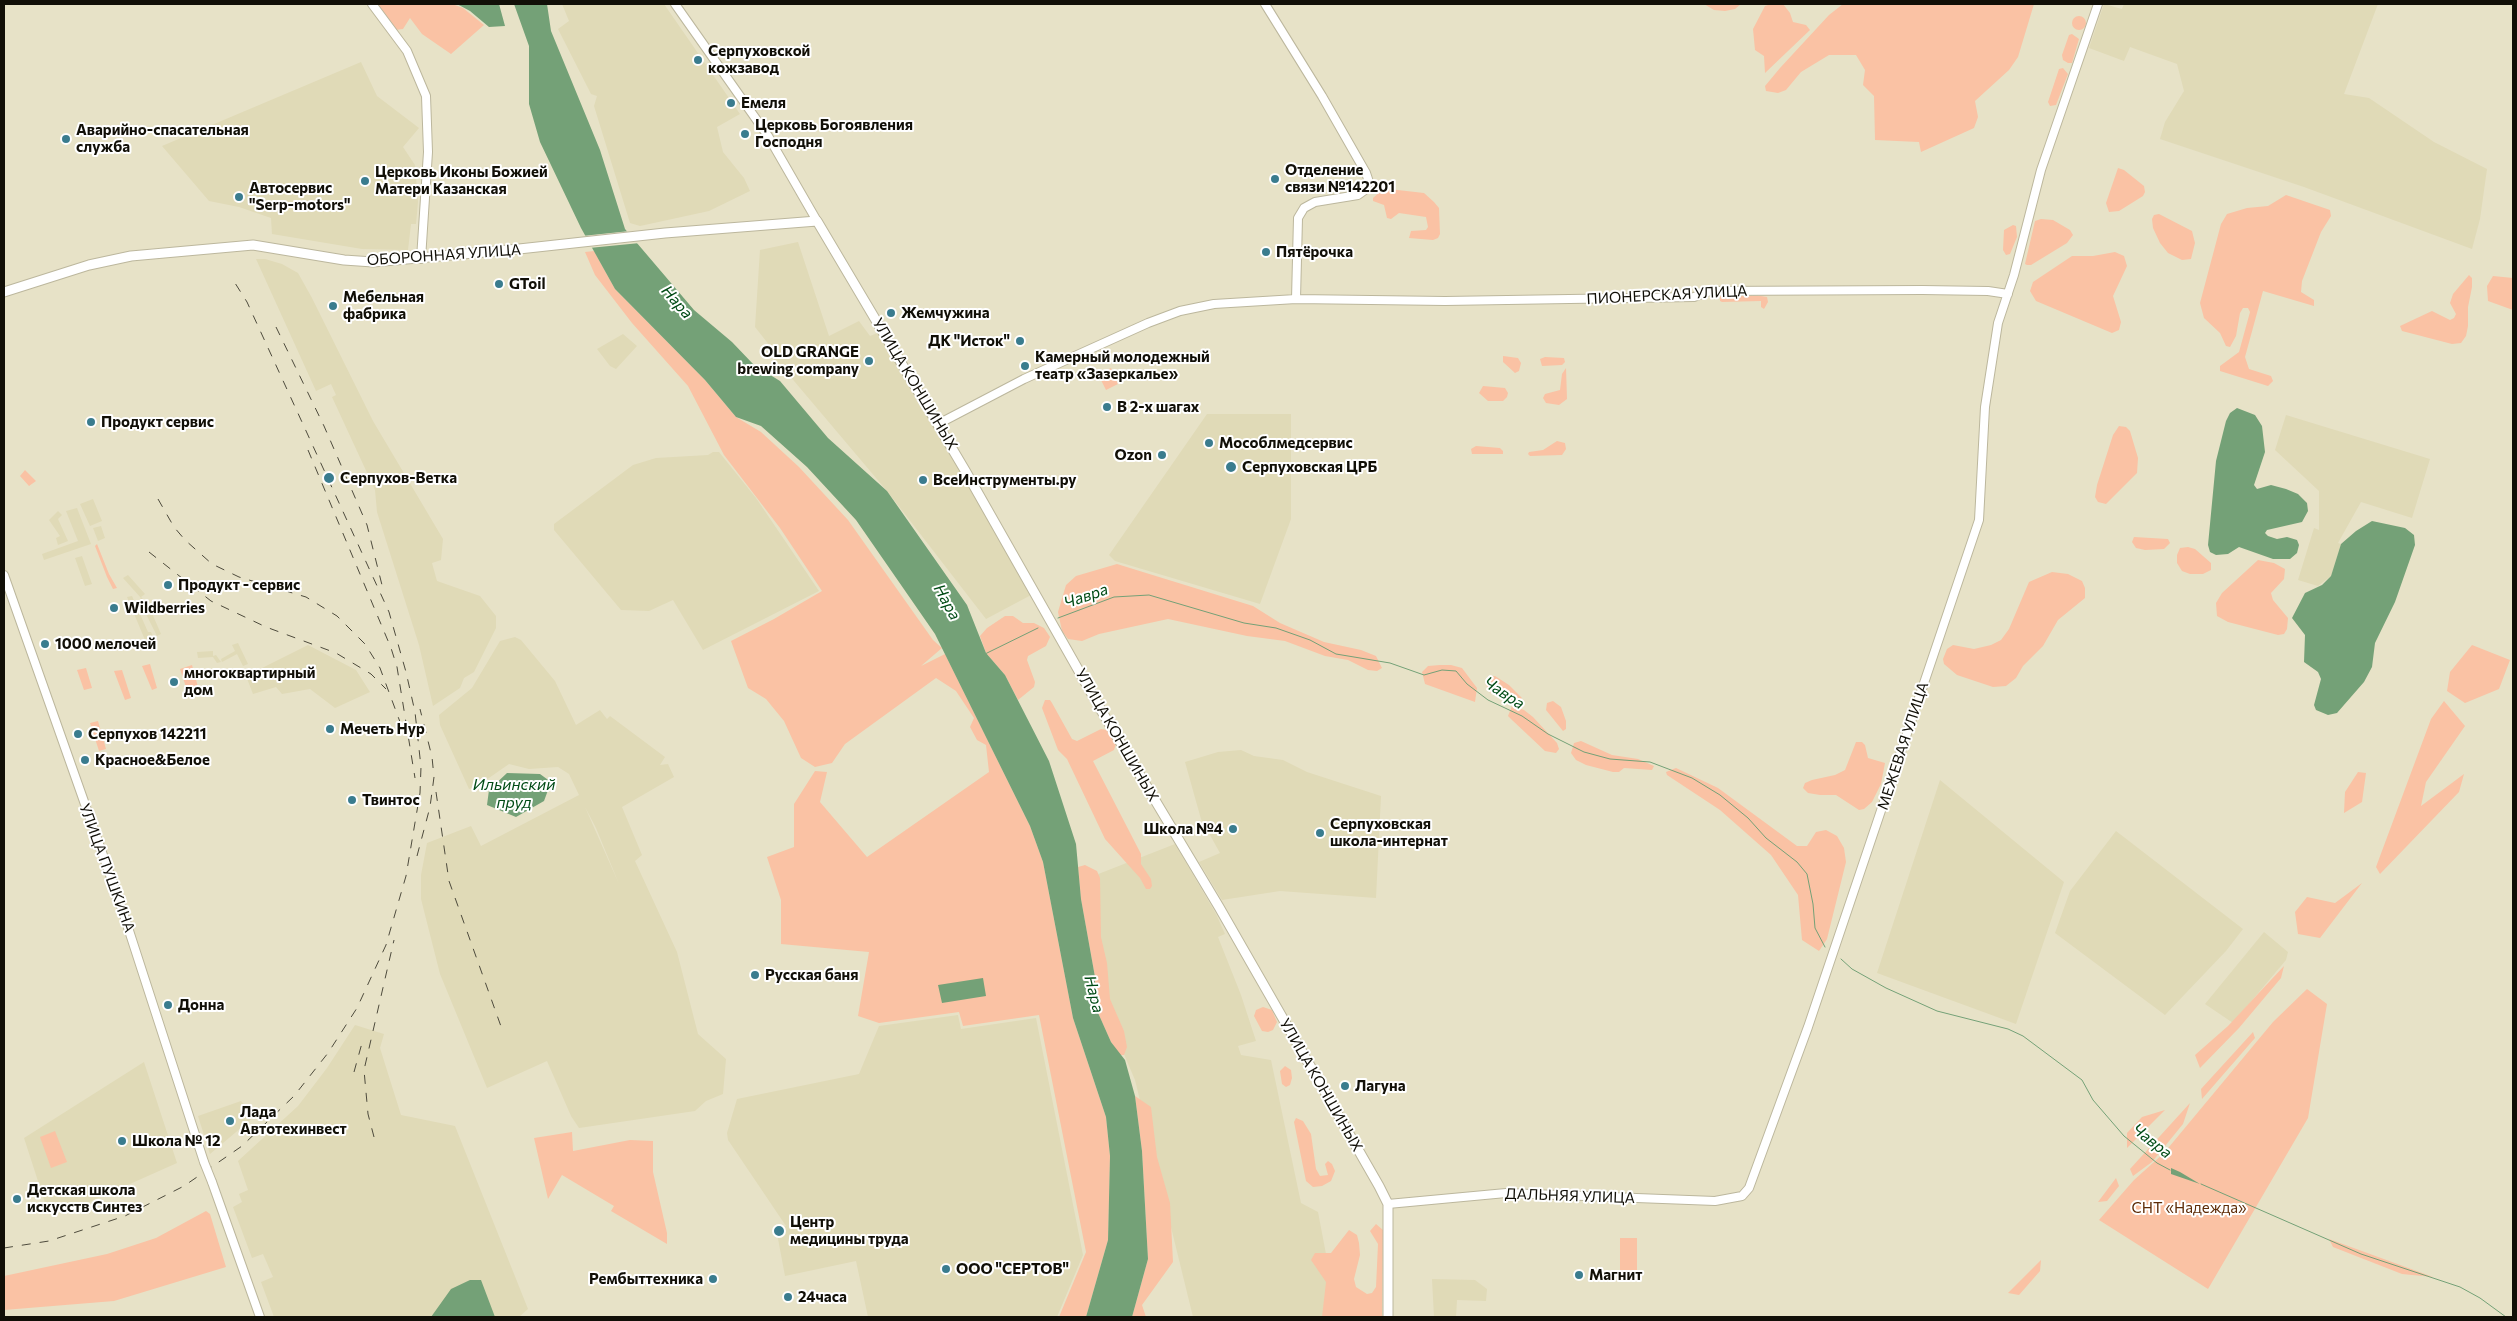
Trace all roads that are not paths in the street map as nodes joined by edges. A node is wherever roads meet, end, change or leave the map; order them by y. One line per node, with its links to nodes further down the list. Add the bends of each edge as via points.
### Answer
1 (372, 4): 6 (street, via 407,51 426,96 428,152)
2 (675, 4): 5 (street, via 768,136)
3 (1265, 4): 9 (street, via 1322,96 1369,182 1358,195 1315,202 1304,208 1298,218)
4 (2098, 4): 8 (street, МЕЖЕВАЯ УЛИЦА, via 2041,170)
5 (818, 221): 6 (main road, ОБОРОННАЯ УЛИЦА, via 665,233); 10 (main road, УЛИЦА КОНШИНЫХ)
6 (421, 259): 7 (main road, ОБОРОННАЯ УЛИЦА, via 344,260 253,245 131,256 90,265)
7 (4, 292)
8 (2008, 294): 9 (street, ПИОНЕРСКАЯ УЛИЦА, via 1781,290 1710,291 1694,297 1572,300); 12 (street, МЕЖЕВАЯ УЛИЦА, via 1996,333 1986,407 1980,520 1808,1027)
9 (1296, 299): 10 (street, ПИОНЕРСКАЯ УЛИЦА, via 1214,304 1180,311 1024,379)
10 (938, 424): 13 (main road, УЛИЦА КОНШИНЫХ)
11 (4, 575): 14 (street, УЛИЦА ПУШКИНА, bridge)
12 (1749, 1188): 13 (street, ДАЛЬНЯЯ УЛИЦА, via 1742,1196 1715,1201 1506,1193)
13 (1388, 1204): 15 (main road, УЛИЦА КОНШИНЫХ)
14 (260, 1317)
15 (1388, 1317)

